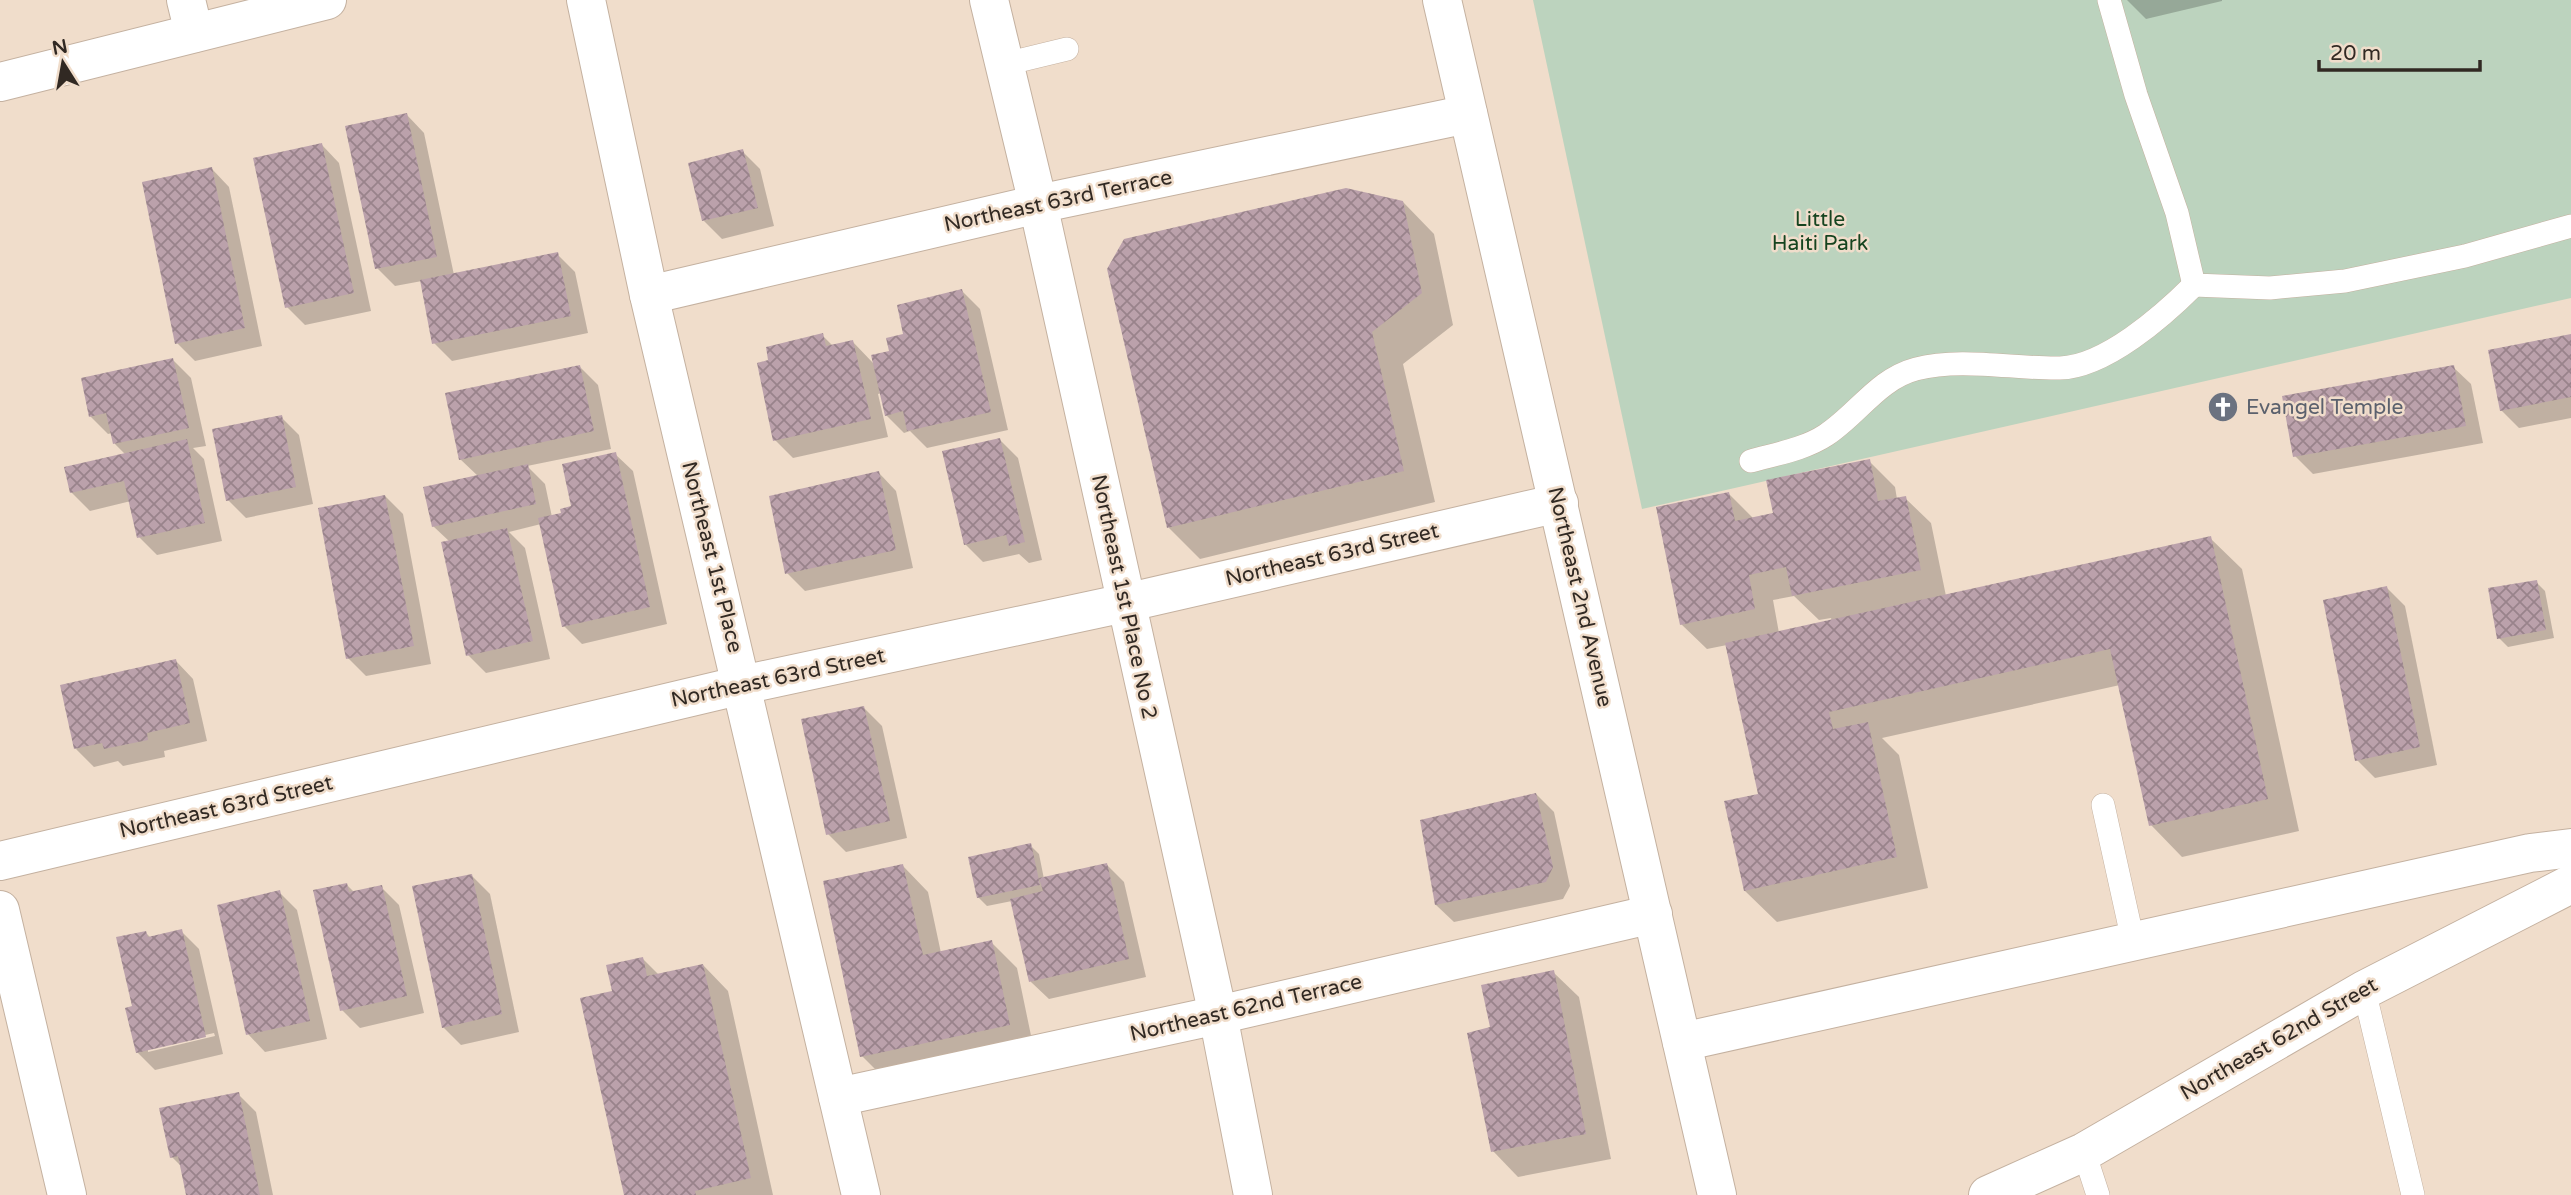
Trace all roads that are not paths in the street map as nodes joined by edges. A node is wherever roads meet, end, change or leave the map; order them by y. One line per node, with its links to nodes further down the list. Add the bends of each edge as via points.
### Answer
1 (327, 0): 6 (street)
2 (586, 0): 14 (street, Northeast 1st Place)
3 (989, 0): 8 (street, Northeast 1st Place No 2)
4 (1442, 0): 10 (street, Northeast 2nd Avenue)
5 (2109, 0): 13 (lane)
6 (190, 16): 9 (street)
7 (1067, 49): 8 (lane)
8 (1004, 64): 11 (street, Northeast 1st Place No 2)
9 (0, 82)
10 (1468, 114): 11 (street, Northeast 63rd Terrace); 16 (street, Northeast 2nd Avenue)
11 (1038, 204): 14 (street, Northeast 63rd Terrace); 17 (street, Northeast 1st Place No 2)
12 (2571, 226): 13 (lane, via 2465,256 2345,281 2270,288)
13 (2194, 285): 15 (lane, via 2158,318 2098,358 2063,368 1961,365 1917,369 1890,378 1826,435)
14 (649, 295): 18 (street, Northeast 1st Place)
15 (1751, 461)
16 (1559, 503): 17 (street, Northeast 63rd Street); 24 (street, Northeast 2nd Avenue)
17 (1125, 603): 18 (street, Northeast 63rd Street); 27 (street, Northeast 1st Place No 2)
18 (742, 685): 21 (street, Northeast 63rd Street); 29 (street, Northeast 1st Place)
19 (2103, 805): 25 (lane)
20 (2571, 848): 25 (street)
21 (0, 861)
22 (2571, 884): 26 (street, Northeast 62nd Street)
23 (0, 909): 31 (street)
24 (1653, 914): 27 (street, Northeast 62nd Terrace); 28 (street, Northeast 2nd Avenue)
25 (2133, 941): 28 (street)
26 (2364, 990): 30 (street, Northeast 62nd Street); 37 (lane)
27 (1218, 1015): 29 (street, Northeast 62nd Terrace); 33 (street, Northeast 1st Place No 2)
28 (1682, 1042): 34 (street, Northeast 2nd Avenue)
29 (838, 1097): 32 (street, Northeast 1st Place)
30 (2084, 1152): 35 (street, Northeast 62nd Street); 36 (lane)
31 (67, 1195)
32 (861, 1195)
33 (1253, 1195)
34 (1717, 1195)
35 (1988, 1195)
36 (2098, 1195)
37 (2413, 1195)

